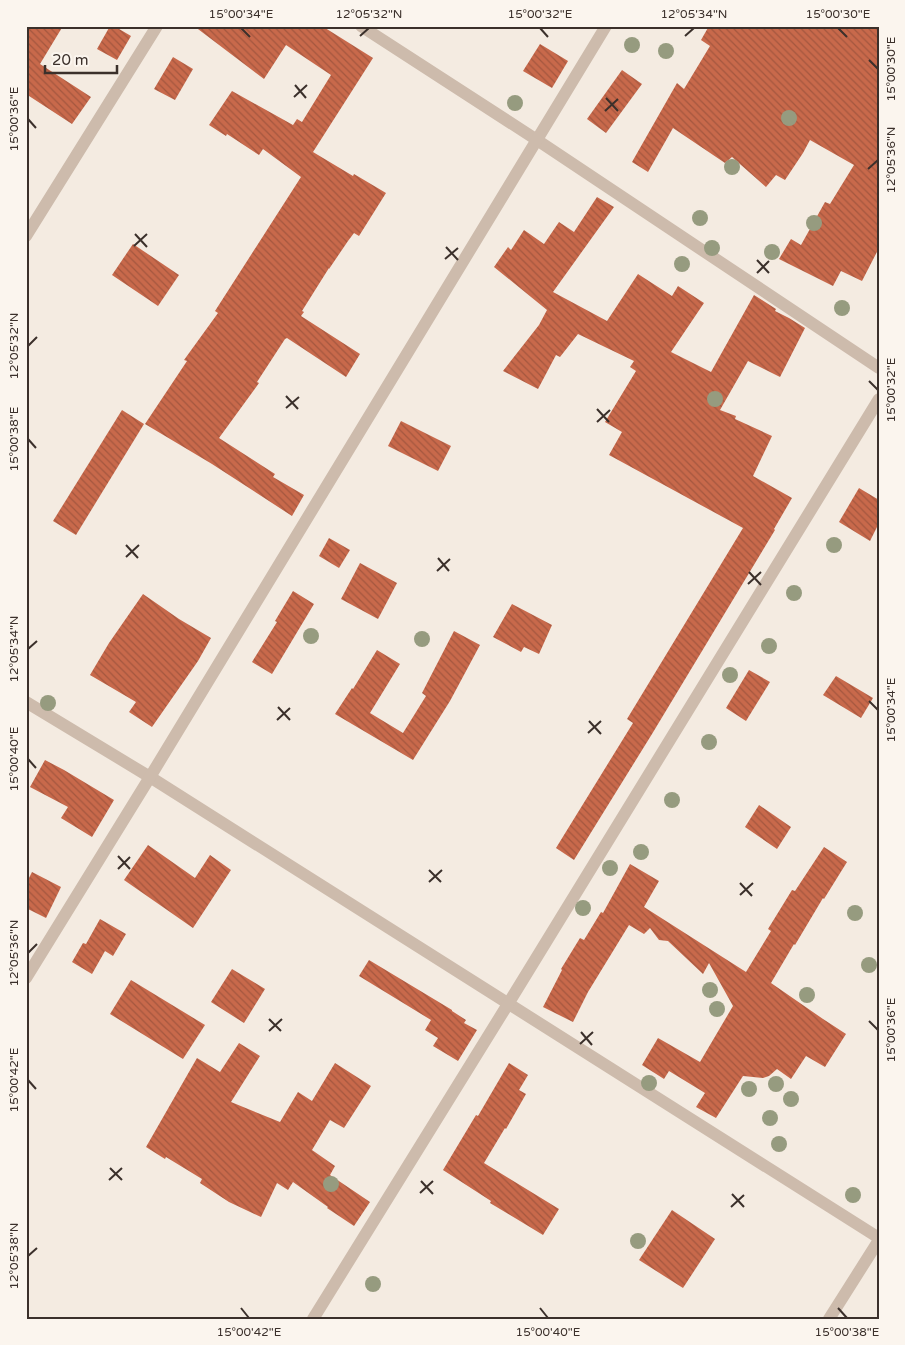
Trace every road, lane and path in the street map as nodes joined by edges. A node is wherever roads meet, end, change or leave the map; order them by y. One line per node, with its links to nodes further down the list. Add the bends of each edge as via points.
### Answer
1 (156, 26): 5 (street)
2 (361, 26): 4 (street)
3 (606, 26): 4 (street)
4 (537, 140): 6 (street); 9 (street)
5 (26, 236)
6 (879, 368)
7 (879, 399): 11 (street)
8 (26, 702): 9 (street)
9 (150, 777): 10 (street); 11 (street)
10 (26, 978)
11 (508, 1004): 12 (street); 13 (street)
12 (879, 1239): 14 (street)
13 (313, 1319)
14 (829, 1319)

